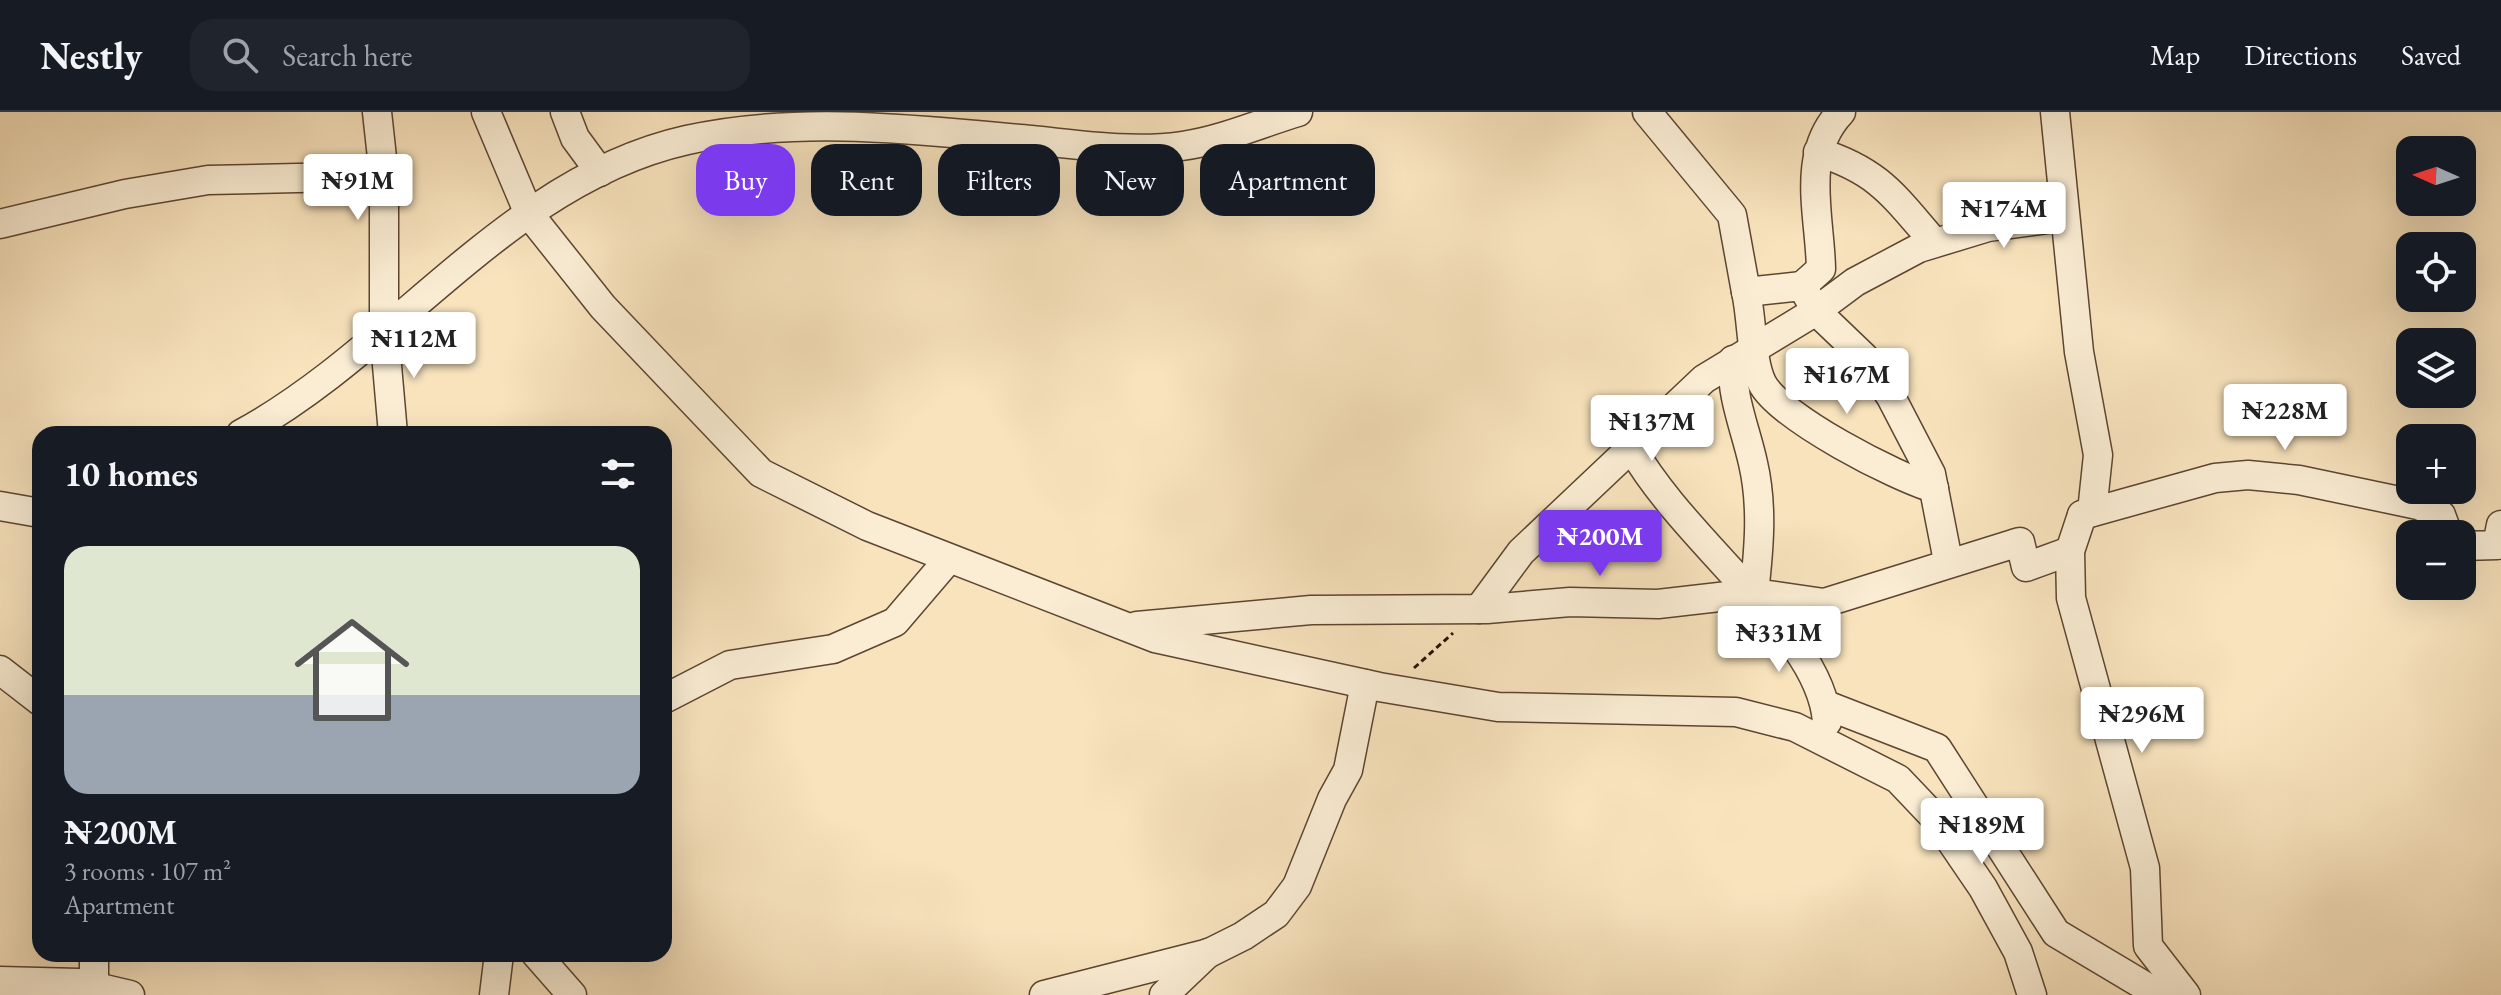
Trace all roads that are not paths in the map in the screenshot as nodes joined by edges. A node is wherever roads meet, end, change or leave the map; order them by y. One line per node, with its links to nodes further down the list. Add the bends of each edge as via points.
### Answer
1 (377, 112): 10 (street)
2 (486, 112): 11 (street)
3 (565, 112): 9 (street, via 575,138)
4 (1647, 112): 16 (street, via 1732,215)
5 (1841, 112): 8 (street)
6 (2055, 112): 12 (street)
7 (1289, 113): 9 (street, via 1184,146 1135,149 910,130 778,128 685,140)
8 (1818, 152): 14 (street, via 1883,182); 15 (street, via 1821,269)
9 (600, 172): 11 (street)
10 (384, 176): 13 (street, via 208,180); 18 (street)
11 (529, 214): 18 (street); 31 (street, via 603,307 761,473)
12 (2063, 217): 14 (street, via 2010,223); 26 (street, via 2098,455 2092,512)
13 (0, 224)
14 (1934, 242): 17 (street, via 1855,282)
15 (1802, 286): 16 (street); 17 (street)
16 (1746, 292): 19 (street)
17 (1816, 311): 19 (street); 23 (street, via 1864,357 1891,397)
18 (384, 331): 20 (street); 21 (street)
19 (1744, 354): 22 (street, via 1704,379); 23 (street, via 1781,405 1815,430 1904,480); 33 (street, via 1731,389 1754,464 1760,506)
20 (261, 426)
21 (392, 426)
22 (1631, 447): 33 (street, via 1645,472); 34 (street, via 1521,552)
23 (1934, 488): 32 (street)
24 (0, 506): 25 (street)
25 (32, 512)
26 (2082, 515): 27 (street, via 2215,478 2271,476 2418,505); 30 (street)
27 (2443, 520)
28 (2501, 525): 29 (street, via 2497,545)
29 (2476, 546)
30 (2070, 551): 32 (street, via 2026,567 2020,542); 55 (street, via 2071,598 2145,868 2148,946)
31 (948, 560): 35 (street); 39 (street, via 895,622 833,649 730,665)
32 (1948, 561): 33 (street, via 1824,603)
33 (1754, 593): 34 (street, via 1658,604 1570,602); 40 (street)
34 (1473, 609): 35 (street, via 1311,610)
35 (1124, 627): 37 (street)
36 (0, 670): 38 (street)
37 (1378, 686): 41 (street, via 1498,707 1736,712 1795,727); 42 (street, via 1297,886 1276,914)
38 (32, 695)
39 (672, 695)
40 (1826, 705): 41 (street); 54 (street, via 1937,748 2056,933)
41 (1828, 744): 53 (street, via 1898,779 1936,819 2018,952)
42 (1209, 953): 51 (street); 52 (street)
43 (94, 962): 47 (street)
44 (498, 962): 49 (street)
45 (543, 962): 50 (street)
46 (0, 981): 47 (street)
47 (94, 990): 48 (street)
48 (130, 995)
49 (494, 995)
50 (572, 995)
51 (1044, 995)
52 (1164, 995)
53 (2032, 995)
54 (2160, 995)
55 (2186, 995)

